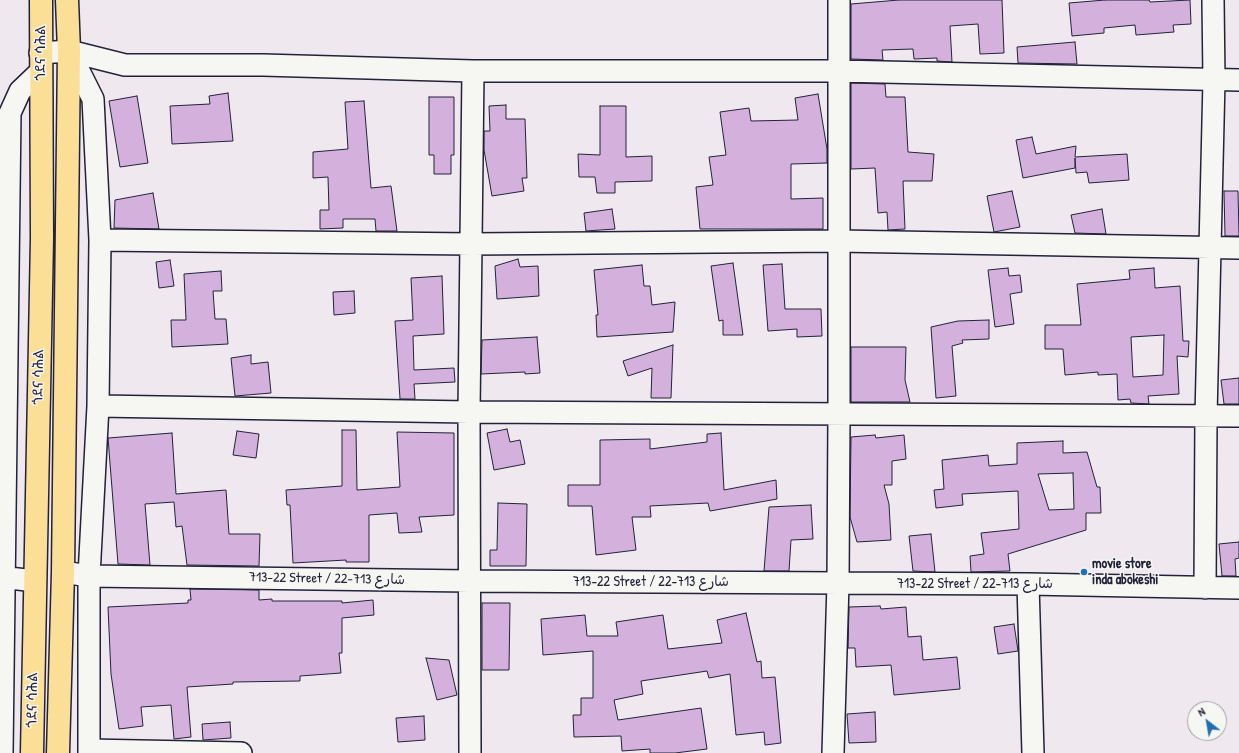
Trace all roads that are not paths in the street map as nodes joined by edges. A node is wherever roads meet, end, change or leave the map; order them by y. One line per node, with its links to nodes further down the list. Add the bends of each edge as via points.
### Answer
1 (41, 0): 6 (highway, ጎደና ሳሕል)
2 (67, 0): 5 (highway, ጎደና ሳሕል)
3 (839, 0): 8 (street)
4 (1213, 0): 9 (street)
5 (69, 51): 6 (street); 7 (street, via 125,65 263,65); 11 (street, via 93,99); 21 (highway, ጎደና ሳሕል)
6 (41, 62): 23 (street, via 20,91 10,114); 24 (highway, ጎደና ሳሕል, via 42,238)
7 (473, 71): 8 (street); 13 (street)
8 (838, 71): 9 (street); 12 (street)
9 (1214, 80): 10 (street); 14 (street)
10 (1239, 80)
11 (100, 240): 13 (street); 16 (street)
12 (838, 240): 13 (street); 14 (street); 18 (street)
13 (472, 244): 17 (street)
14 (1210, 248): 15 (street); 19 (street)
15 (1239, 248)
16 (98, 406): 17 (street); 22 (street)
17 (469, 412): 18 (street); 25 (street)
18 (839, 413): 19 (street); 26 (street)
19 (1206, 416): 20 (street); 28 (street)
20 (1239, 416)
21 (63, 572): 22 (street, 713-22 Street / شارع 713-22); 33 (highway, ጎደና ሳሕል)
22 (89, 576): 25 (street, 713-22 Street / شارع 713-22); 30 (street)
23 (2, 577): 24 (street); 31 (street)
24 (35, 581): 32 (highway, ጎደና ሳሕል)
25 (470, 581): 26 (street, 713-22 Street / شارع 713-22); 35 (street)
26 (838, 583): 27 (street, 713-22 Street / شارع 713-22); 36 (street)
27 (1028, 584): 28 (street, 713-22 Street / شارع 713-22); 37 (street)
28 (1205, 588): 29 (street, 713-22 Street / شارع 713-22)
29 (1239, 588)
30 (89, 752): 34 (street)
31 (2, 753)
32 (32, 753)
33 (58, 753)
34 (241, 753)
35 (470, 753)
36 (833, 753)
37 (1033, 753)

